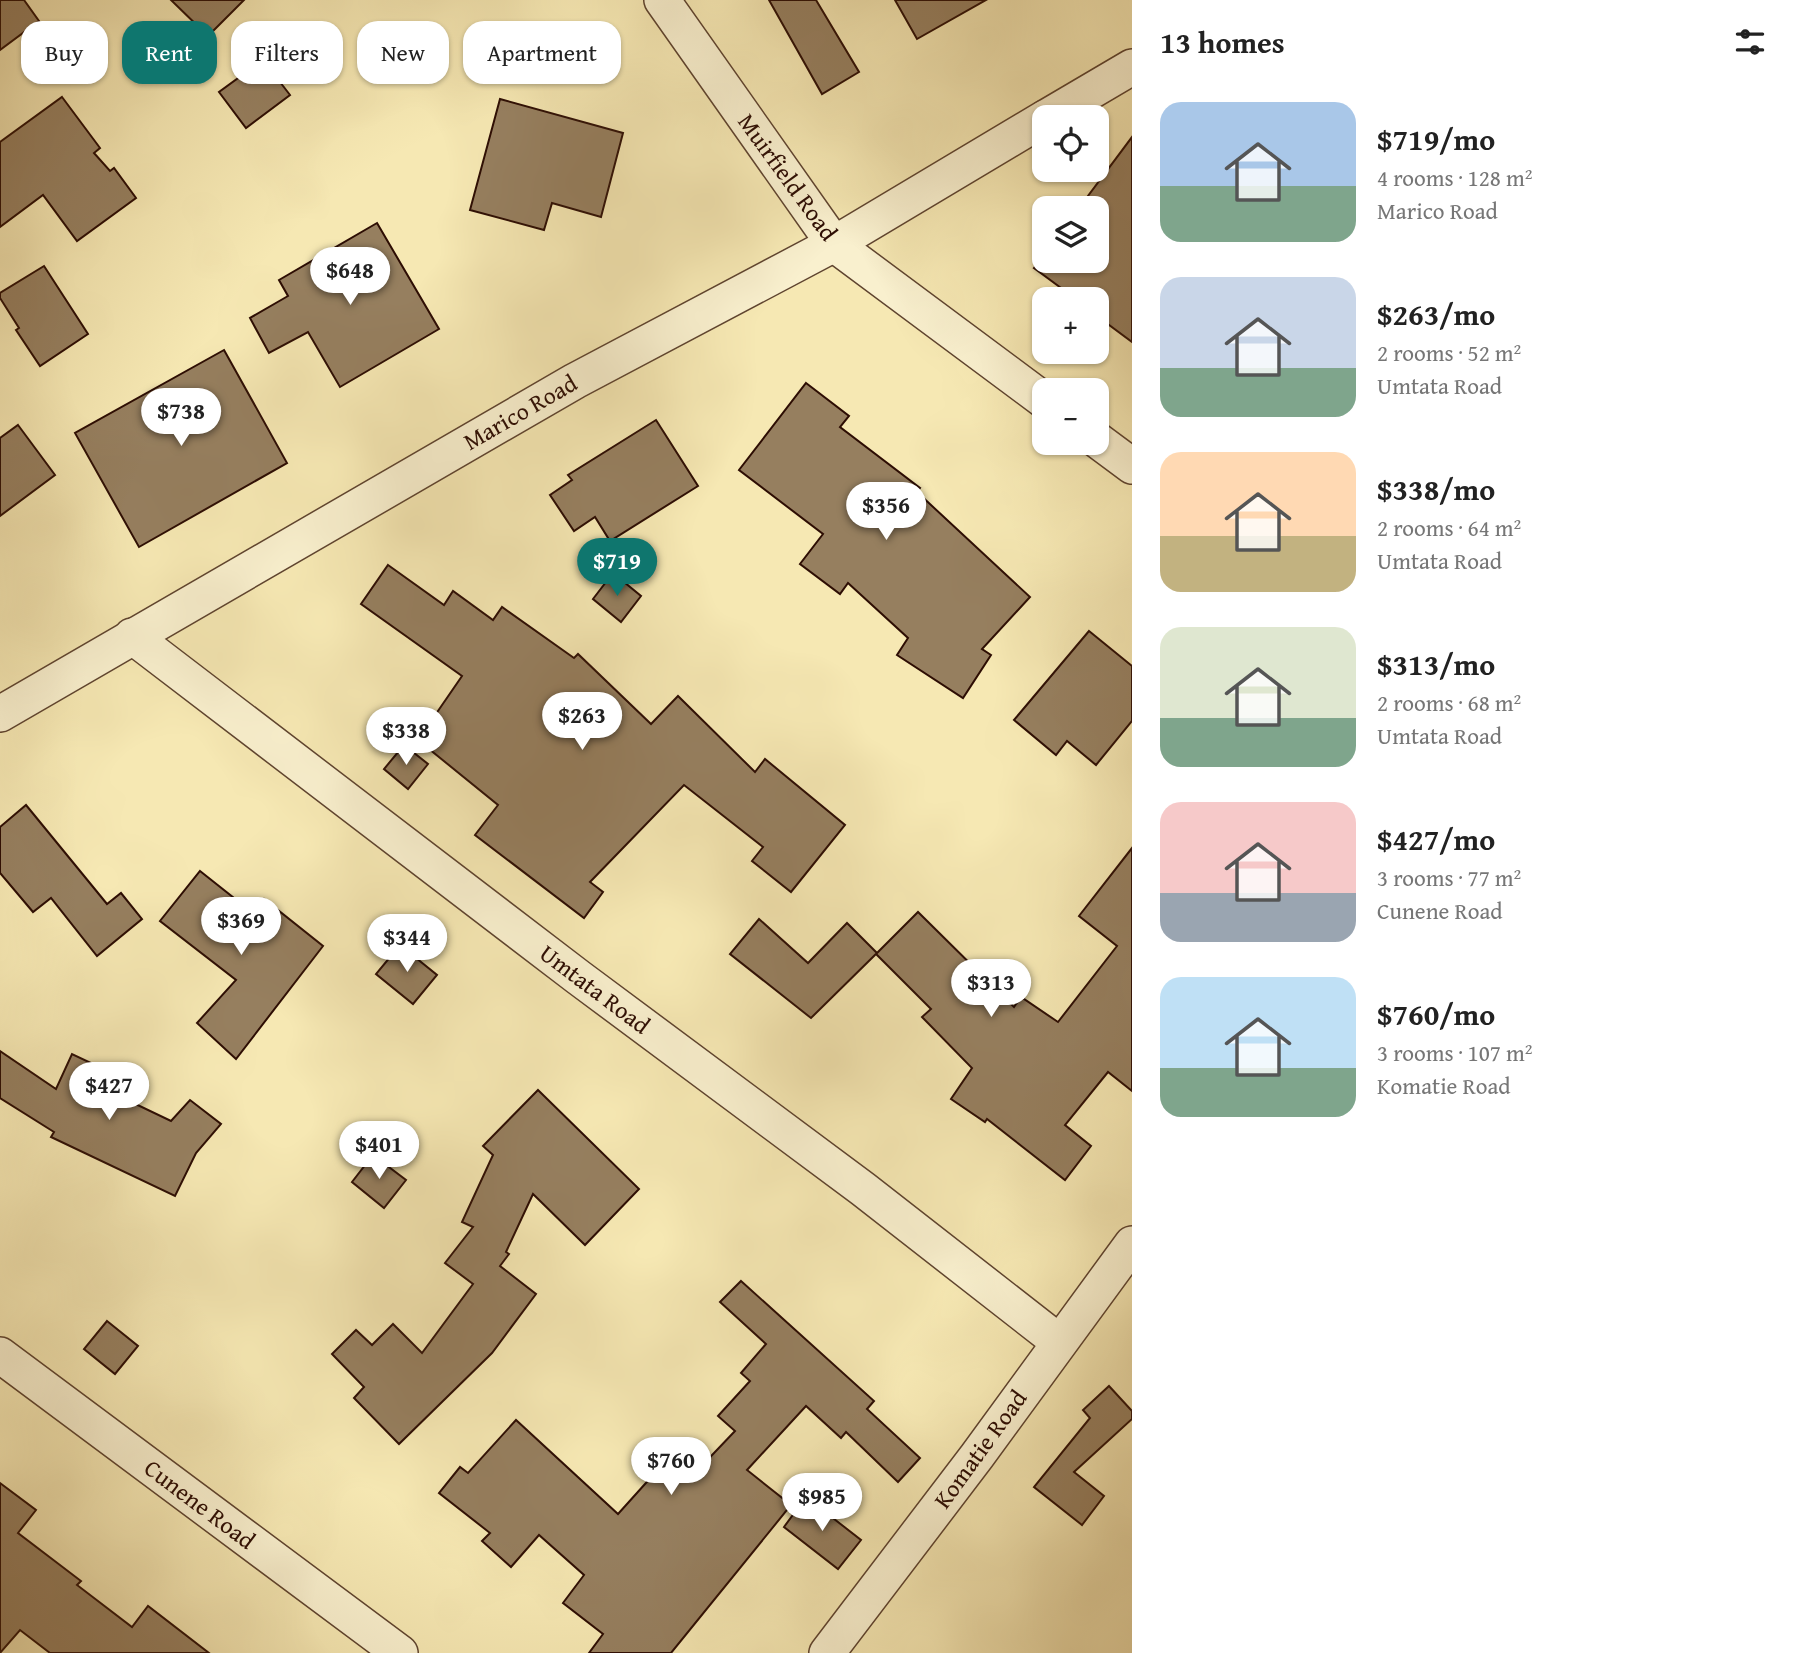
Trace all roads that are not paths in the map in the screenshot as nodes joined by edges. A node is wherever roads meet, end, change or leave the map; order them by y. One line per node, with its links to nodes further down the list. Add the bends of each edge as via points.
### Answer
1 (662, 0): 5 (street, Muirfield Road)
2 (1132, 66): 3 (street, Marico Road)
3 (1068, 105)
4 (1032, 126): 5 (street, Marico Road)
5 (834, 244): 6 (street, Muirfield Road); 9 (street, Marico Road, via 575,381)
6 (1032, 391)
7 (1109, 449): 8 (street)
8 (1132, 466)
9 (132, 636): 10 (street, Marico Road); 12 (street, Umtata Road)
10 (0, 713)
11 (1132, 1244): 12 (street, Komatie Road)
12 (1059, 1342): 15 (street, Komatie Road)
13 (0, 1355): 14 (street, Cunene Road)
14 (400, 1653)
15 (827, 1653)

